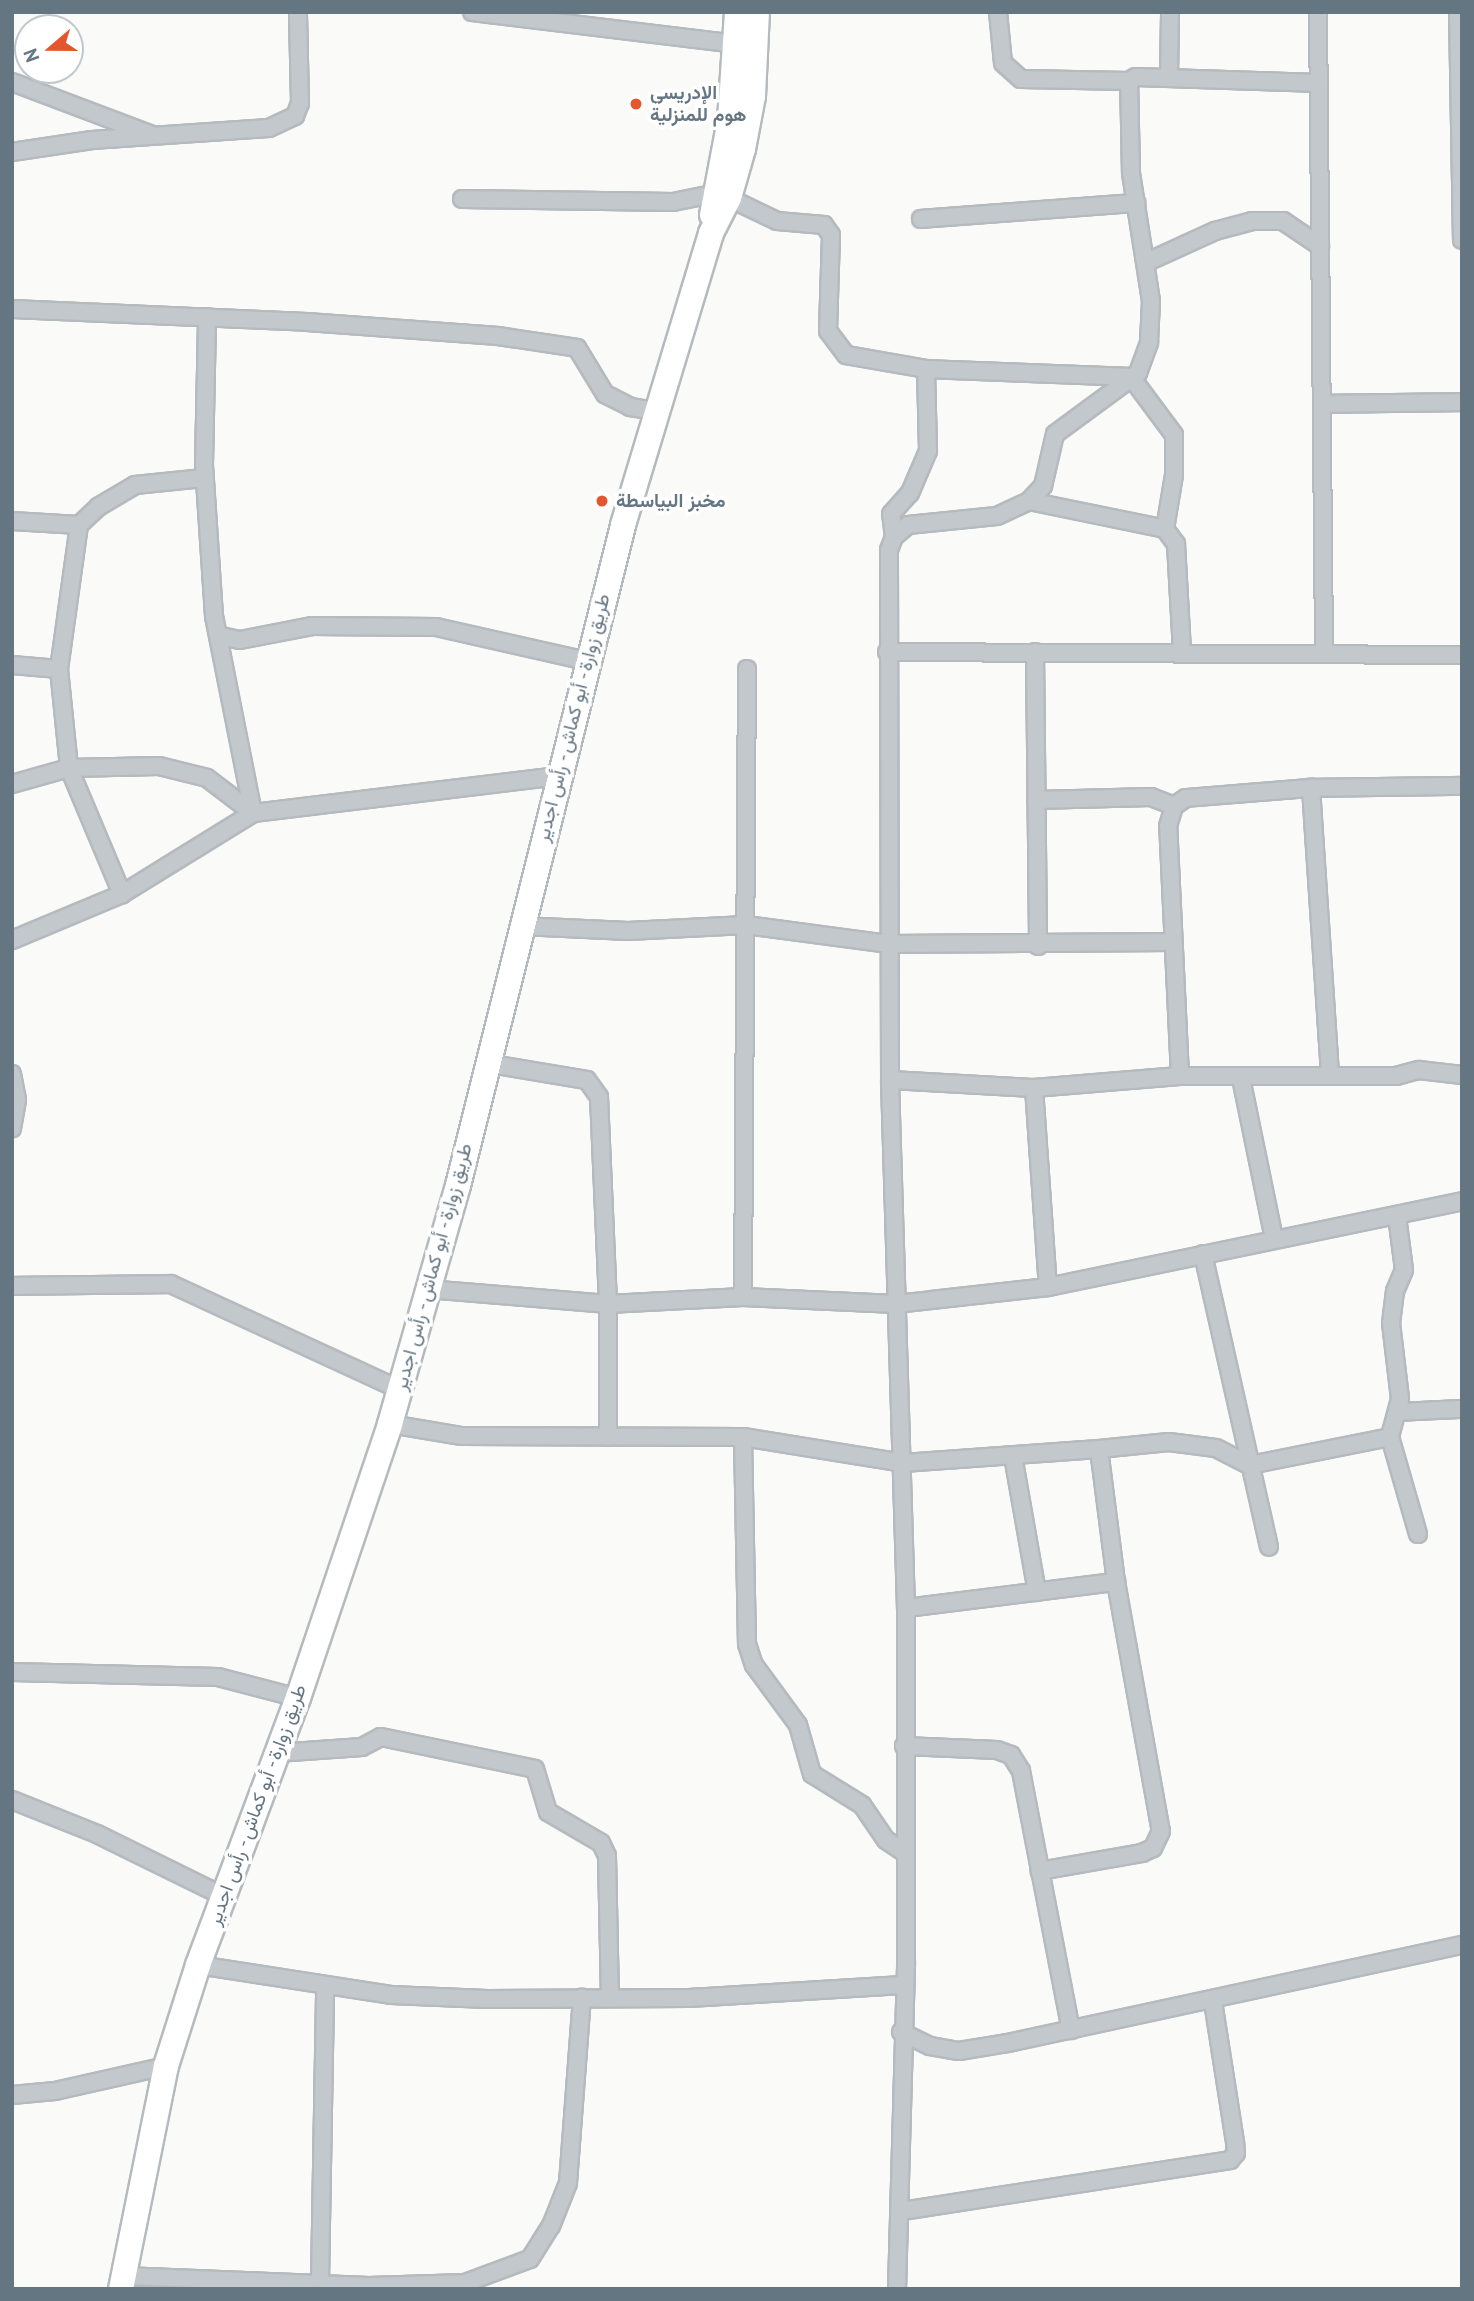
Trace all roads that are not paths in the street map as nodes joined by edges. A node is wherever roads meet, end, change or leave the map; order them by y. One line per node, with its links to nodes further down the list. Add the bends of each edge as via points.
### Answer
1 (298, 12): 16 (street, via 300,103 295,116 269,128)
2 (472, 12): 9 (street)
3 (737, 12): 9 (main road)
4 (757, 12): 14 (main road)
5 (998, 12): 11 (street, via 1003,64 1021,79)
6 (1170, 12): 10 (street)
7 (1318, 12): 13 (street)
8 (1458, 12): 15 (street)
9 (737, 44): 14 (main road)
10 (1169, 78): 11 (street); 13 (street)
11 (1129, 80): 20 (street, via 1125,89)
12 (12, 82): 16 (street)
13 (1318, 83): 23 (street)
14 (740, 122): 18 (main road, طريق زوارة - أبو كماش - رأس اجدير)
15 (1461, 125): 22 (street)
16 (157, 137): 17 (street)
17 (12, 152)
18 (721, 196): 19 (street, via 673,202); 27 (street, via 778,221 824,225 831,235 828,331 846,355); 31 (main road, طريق زوارة - أبو كماش - رأس اجدير)
19 (462, 199)
20 (1136, 203): 21 (street); 24 (street)
21 (921, 219)
22 (1462, 240)
23 (1320, 246): 24 (street, via 1283,221 1252,221 1215,231); 30 (street)
24 (1147, 262): 28 (street, via 1149,342 1138,373)
25 (12, 309): 26 (street)
26 (207, 317): 31 (street, via 498,336 577,348 605,394 630,407); 32 (street)
27 (926, 369): 28 (street); 37 (street, via 928,451 910,493 891,514)
28 (1131, 377): 33 (street, via 1055,435 1043,486); 36 (street, via 1174,435 1174,475)
29 (1462, 402): 30 (street)
30 (1322, 404): 42 (street)
31 (655, 411): 44 (main road, طريق زوارة - أبو كماش - رأس اجدير)
32 (204, 478): 35 (street, via 135,485 98,507); 38 (street, via 214,616)
33 (1029, 502): 36 (street); 37 (street, via 997,516 908,525)
34 (12, 521): 35 (street)
35 (79, 525): 46 (street)
36 (1165, 529): 41 (street, via 1176,544)
37 (894, 537): 39 (street)
38 (221, 636): 44 (street, via 240,640 312,626 436,627); 55 (street)
39 (887, 652): 40 (street); 61 (street)
40 (1035, 652): 41 (street); 53 (street)
41 (1182, 653): 42 (street)
42 (1324, 653): 43 (street)
43 (1462, 655)
44 (587, 662): 49 (main road, طريق زوارة - أبو كماش - رأس اجدير)
45 (12, 665): 46 (street)
46 (59, 668): 48 (street)
47 (747, 669): 57 (street)
48 (69, 768): 50 (street); 55 (street, via 159,766 207,778); 56 (street)
49 (557, 776): 55 (street); 58 (main road, طريق زوارة - أبو كماش - رأس اجدير)
50 (12, 784)
51 (1462, 786): 52 (street)
52 (1311, 788): 54 (street, via 1186,798); 65 (street)
53 (1036, 800): 54 (street, via 1151,797); 62 (street)
54 (1174, 806): 60 (street, via 1168,826)
55 (253, 813): 56 (street)
56 (122, 894): 59 (street)
57 (746, 925): 58 (street, via 628,930); 61 (street); 79 (street)
58 (521, 926): 63 (main road, طريق زوارة - أبو كماش - رأس اجدير)
59 (12, 940)
60 (1173, 942): 62 (street); 67 (street)
61 (888, 944): 62 (street); 69 (street)
62 (1038, 946)
63 (485, 1063): 78 (main road, طريق زوارة - أبو كماش - رأس اجدير, via 458,1186); 80 (street, via 561,1072 593,1085 598,1097)
64 (12, 1074): 71 (street, via 17,1100)
65 (1330, 1074): 66 (street, via 1396,1076 1419,1070); 68 (street)
66 (1462, 1075)
67 (1180, 1076): 68 (street); 70 (street)
68 (1241, 1079): 74 (street)
69 (890, 1080): 70 (street); 81 (street)
70 (1034, 1088): 77 (street)
71 (12, 1129)
72 (1462, 1200): 73 (street)
73 (1397, 1216): 74 (street); 84 (street, via 1404,1270 1391,1310 1401,1386)
74 (1274, 1240): 75 (street)
75 (1203, 1254): 77 (street); 92 (street)
76 (12, 1286): 82 (street, via 171,1284)
77 (1048, 1287): 81 (street)
78 (426, 1289): 80 (street); 82 (main road, طريق زوارة - أبو كماش - رأس اجدير)
79 (743, 1297): 80 (street); 81 (street)
80 (608, 1304): 86 (street)
81 (897, 1304): 91 (street)
82 (400, 1390): 85 (main road, طريق زوارة - أبو كماش - رأس اجدير)
83 (1462, 1409): 84 (street)
84 (1398, 1412): 88 (street)
85 (390, 1424): 86 (street, via 462,1436); 99 (main road, طريق زوارة - أبو كماش - رأس اجدير)
86 (608, 1437): 87 (street)
87 (743, 1437): 91 (street); 103 (street, via 747,1644 754,1665 798,1725 812,1774 862,1805 886,1840)
88 (1390, 1437): 92 (street); 93 (street)
89 (1099, 1448): 90 (street); 92 (street, via 1169,1443 1216,1448); 95 (street)
90 (1013, 1456): 91 (street); 96 (street)
91 (903, 1463): 97 (street)
92 (1250, 1465): 94 (street)
93 (1418, 1534)
94 (1269, 1547)
95 (1116, 1582): 96 (street); 104 (street, via 1161,1831 1153,1848 1142,1853)
96 (1037, 1592): 97 (street)
97 (906, 1608): 100 (street)
98 (12, 1672): 99 (street, via 218,1677)
99 (298, 1698): 101 (main road, طريق زوارة - أبو كماش - رأس اجدير)
100 (904, 1746): 103 (street); 104 (street, via 997,1750 1011,1755 1021,1771)
101 (277, 1753): 105 (main road, طريق زوارة - أبو كماش - رأس اجدير); 111 (street, via 362,1747 382,1737 535,1769 548,1812 601,1843 607,1856)
102 (12, 1800): 105 (street, via 97,1834)
103 (905, 1853): 108 (street)
104 (1040, 1871): 113 (street)
105 (225, 1897): 107 (main road, طريق زوارة - أبو كماش - رأس اجدير)
106 (1462, 1945): 112 (street)
107 (198, 1965): 109 (street); 115 (main road, طريق زوارة - أبو كماش - رأس اجدير)
108 (903, 1985): 111 (street, via 689,1998); 114 (street)
109 (325, 1987): 110 (street, via 487,1999); 119 (street)
110 (582, 1998): 111 (street); 119 (street, via 568,2183 551,2225 530,2259 465,2283)
111 (610, 1998)
112 (1213, 2001): 113 (street); 117 (street, via 1237,2154 1230,2160)
113 (1071, 2030): 114 (street, via 959,2051 930,2046)
114 (901, 2032): 117 (street)
115 (166, 2066): 116 (street, via 55,2091); 118 (main road, طريق زوارة - أبو كماش - رأس اجدير)
116 (12, 2095)
117 (902, 2211): 120 (street)
118 (122, 2282): 119 (street)
119 (320, 2283)
120 (897, 2289)

